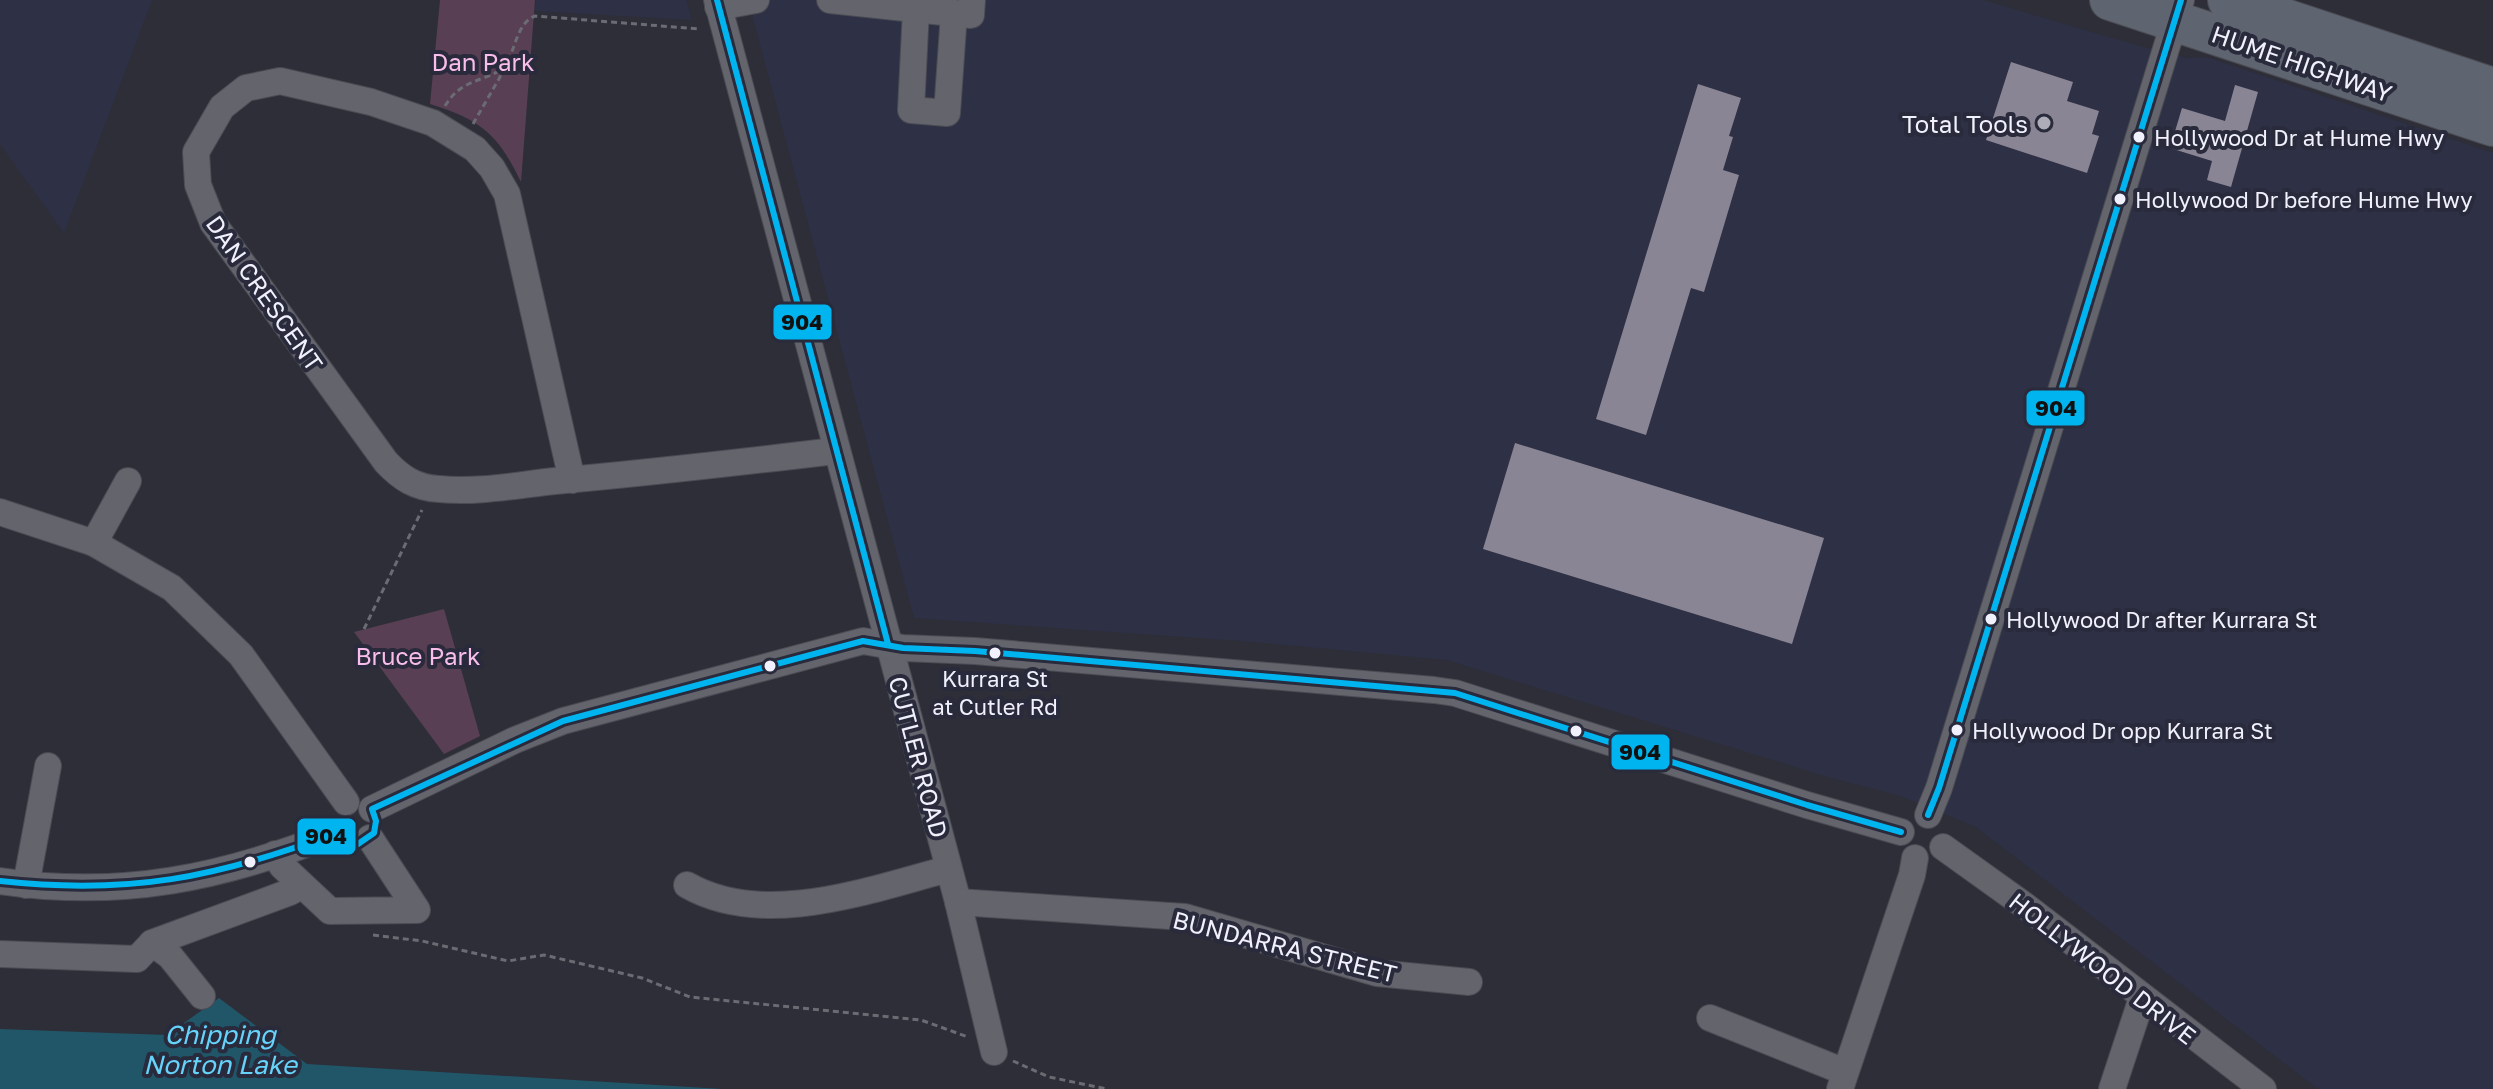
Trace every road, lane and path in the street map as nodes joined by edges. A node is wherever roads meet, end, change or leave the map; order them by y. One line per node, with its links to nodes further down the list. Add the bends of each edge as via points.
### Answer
1 (756, 0): 5 (street)
2 (830, 0): 7 (street)
3 (2110, 0): 8 (highway, HUME HIGHWAY)
4 (2228, 0): 11 (highway, HUME HIGHWAY)
5 (718, 3): 15 (street, CUTLER ROAD)
6 (963, 6): 7 (street); 7 (street, via 947,113 911,110)
7 (916, 9)
8 (2178, 10): 13 (highway, HUME HIGHWAY); 25 (street)
9 (700, 29): 10 (path, via 535,16 528,18)
10 (500, 71): 12 (path, via 467,83 451,96); 14 (path)
11 (2493, 88)
12 (435, 124): 14 (street, DAN CRESCENT); 18 (street, DAN CRESCENT, via 371,102 280,81 246,88 222,107 196,152 198,185 213,223 268,302 386,462 399,476)
13 (2493, 126)
14 (464, 141): 16 (street, DAN CRESCENT, via 492,168 507,194)
15 (835, 451): 16 (street, DAN CRESCENT); 22 (street, CUTLER ROAD)
16 (572, 480): 18 (street, DAN CRESCENT)
17 (128, 481): 20 (street)
18 (432, 489): 21 (path)
19 (0, 512): 20 (street)
20 (94, 543): 24 (street, via 172,588 241,655)
21 (364, 629)
22 (888, 644): 24 (street, via 853,643 563,721); 26 (street, via 1455,693); 32 (street, CUTLER ROAD)
23 (48, 766): 33 (street)
24 (359, 806): 27 (street, via 340,806 333,819); 28 (street, via 376,821)
25 (1928, 815): 26 (street, via 1914,816); 29 (street, via 1943,828)
26 (1901, 832): 31 (street, via 1902,845)
27 (336, 833): 28 (street, via 352,844); 30 (street)
28 (370, 838): 35 (street, via 417,910 330,911)
29 (1943, 847): 31 (street, via 1934,856); 42 (street, HOLLYWOOD DRIVE)
30 (275, 854): 33 (street, via 147,886 70,889); 35 (street)
31 (1915, 858): 45 (street)
32 (948, 869): 34 (street, via 803,903 735,902 705,896); 36 (street, CUTLER ROAD)
33 (13, 883)
34 (687, 885)
35 (301, 886): 38 (street)
36 (958, 902): 40 (street, BUNDARRA STREET, via 1185,917 1377,973); 44 (street, CUTLER ROAD)
37 (369, 934): 44 (path, via 508,961 544,955 572,960 690,997 921,1020)
38 (152, 943): 39 (street, via 137,959); 41 (street, via 170,956)
39 (0, 954)
40 (1469, 982)
41 (202, 996)
42 (2142, 998): 47 (street); 48 (street, HOLLYWOOD DRIVE)
43 (1710, 1018): 45 (street)
44 (994, 1052): 46 (path, via 1049,1077)
45 (1843, 1080)
46 (1107, 1089)
47 (2112, 1089)
48 (2263, 1089)

